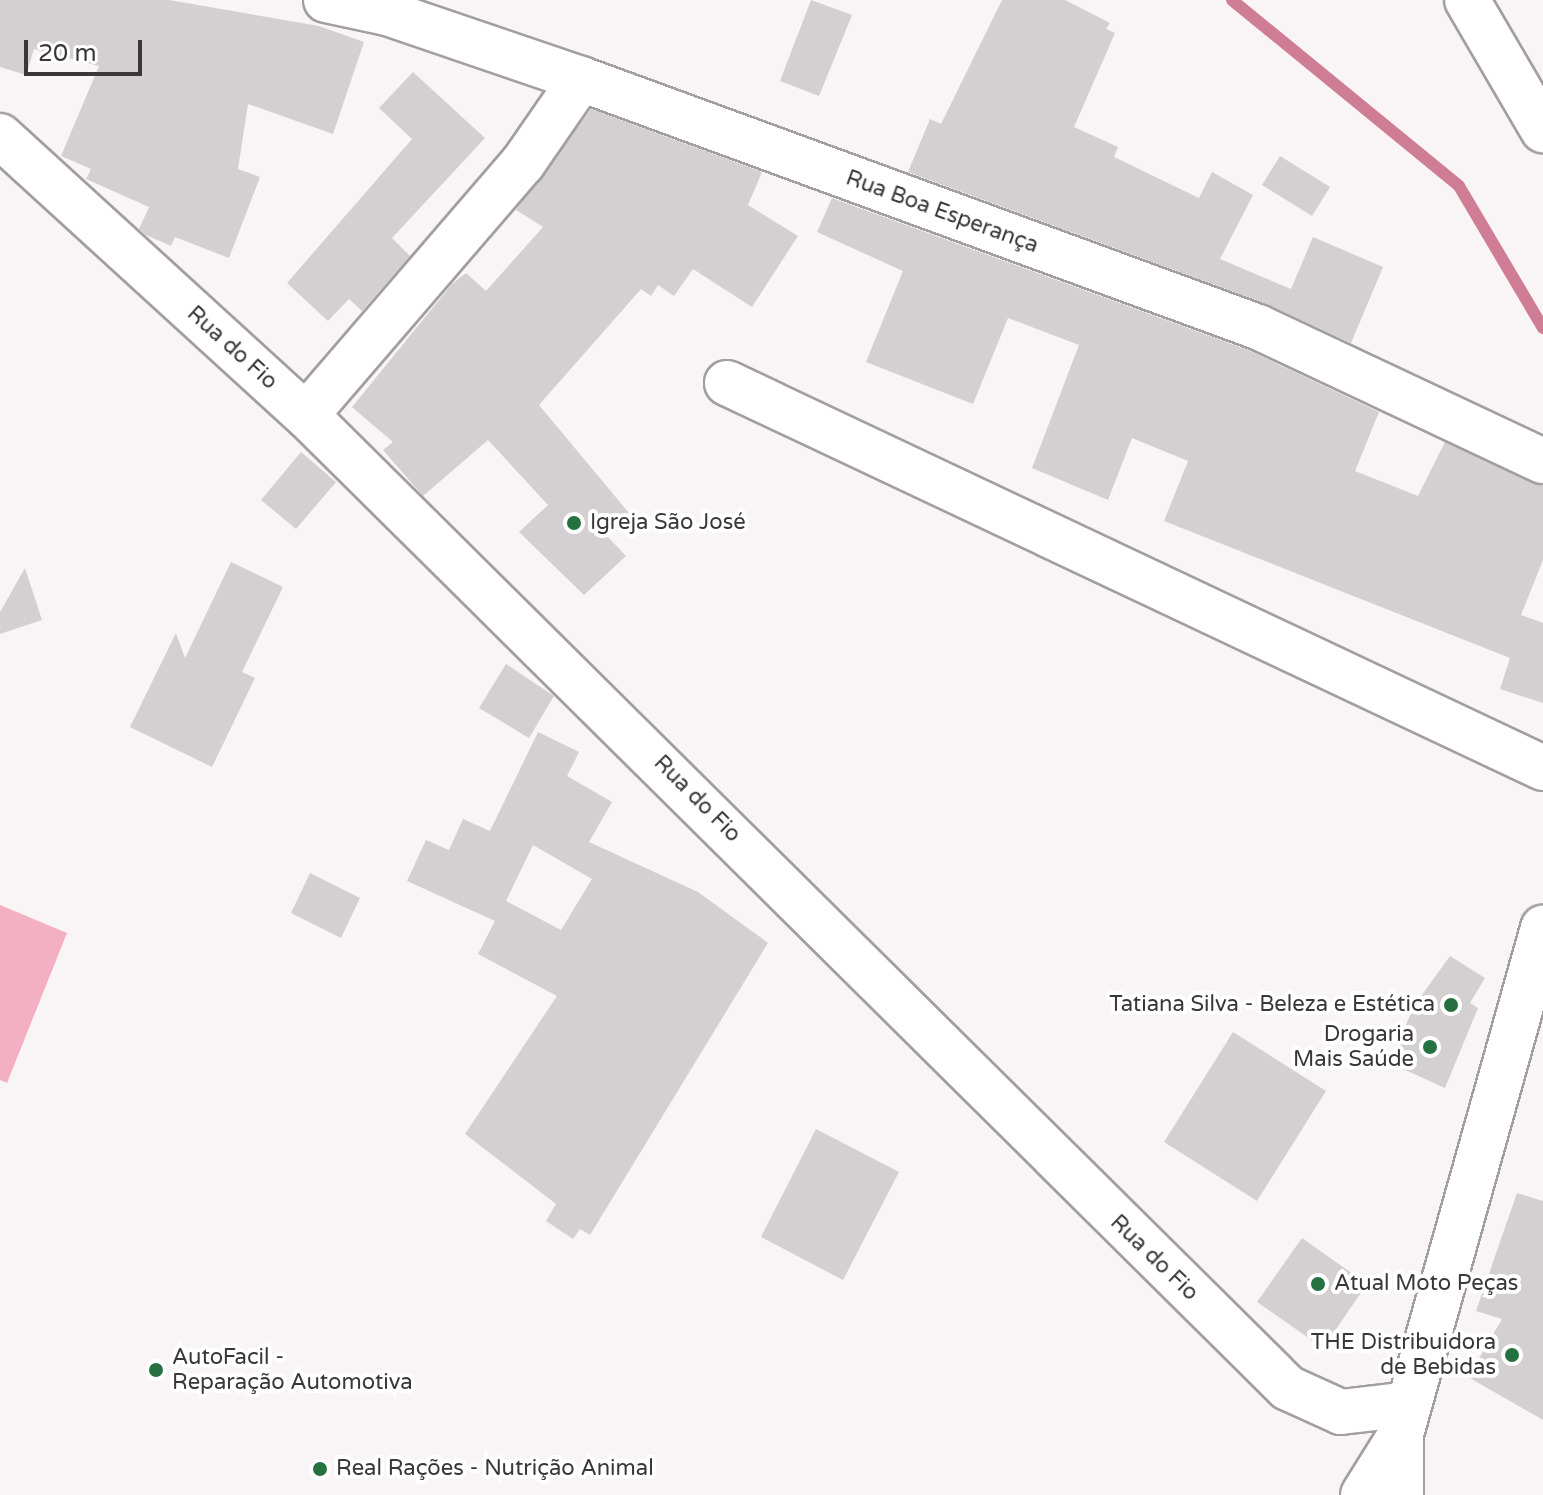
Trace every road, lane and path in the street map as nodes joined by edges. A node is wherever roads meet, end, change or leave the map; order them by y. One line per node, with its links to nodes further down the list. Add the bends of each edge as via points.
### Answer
1 (326, 0): 3 (street, Rua Boa Esperança, via 387,13)
2 (1467, 0): 4 (street)
3 (581, 79): 7 (street, via 523,163); 8 (street, Rua Boa Esperança, via 1258,327)
4 (1543, 130)
5 (0, 136): 7 (street, Rua do Fio)
6 (727, 383): 9 (street)
7 (306, 415): 11 (street, Rua do Fio, via 1288,1388 1341,1412)
8 (1543, 461)
9 (1543, 768)
10 (1543, 928): 11 (street)
11 (1405, 1419): 12 (street); 13 (street)
12 (1363, 1495)
13 (1401, 1495)

